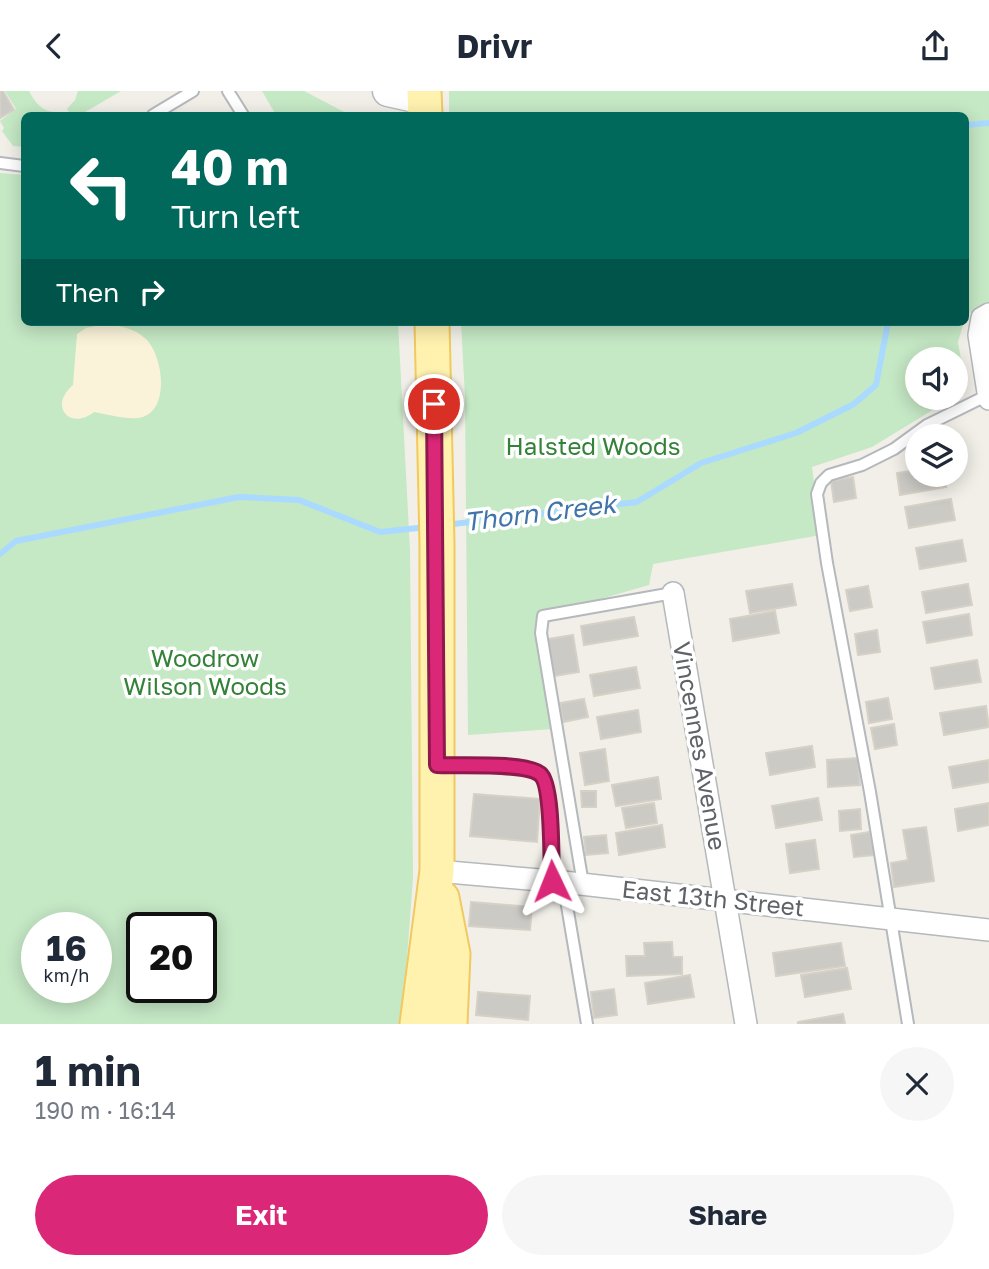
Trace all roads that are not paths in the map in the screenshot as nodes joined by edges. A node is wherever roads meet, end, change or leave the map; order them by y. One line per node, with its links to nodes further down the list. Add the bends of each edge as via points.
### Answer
1 (193, 91): 5 (lane)
2 (228, 91): 6 (lane)
3 (388, 91): 4 (main road)
4 (424, 102)
5 (167, 112)
6 (241, 112)
7 (0, 163): 8 (lane)
8 (21, 166)
9 (985, 316): 11 (street, via 979,335)
10 (432, 326): 13 (main road)
11 (989, 397): 17 (lane, via 927,425 862,465 829,475 817,494)
12 (673, 593): 15 (lane, via 543,615 541,633); 16 (street, Vincennes Avenue)
13 (437, 765): 14 (main road); 15 (lane, via 501,766 538,773 544,779)
14 (437, 871): 15 (street, East 13th Street); 19 (main road); 20 (main road, via 453,954)
15 (566, 882): 16 (street, East 13th Street); 21 (lane)
16 (725, 900): 17 (street, East 13th Street); 22 (street, Vincennes Avenue)
17 (891, 919): 18 (street, East 13th Street); 23 (lane)
18 (989, 930)
19 (417, 1024)
20 (450, 1024)
21 (587, 1024)
22 (746, 1024)
23 (908, 1024)

